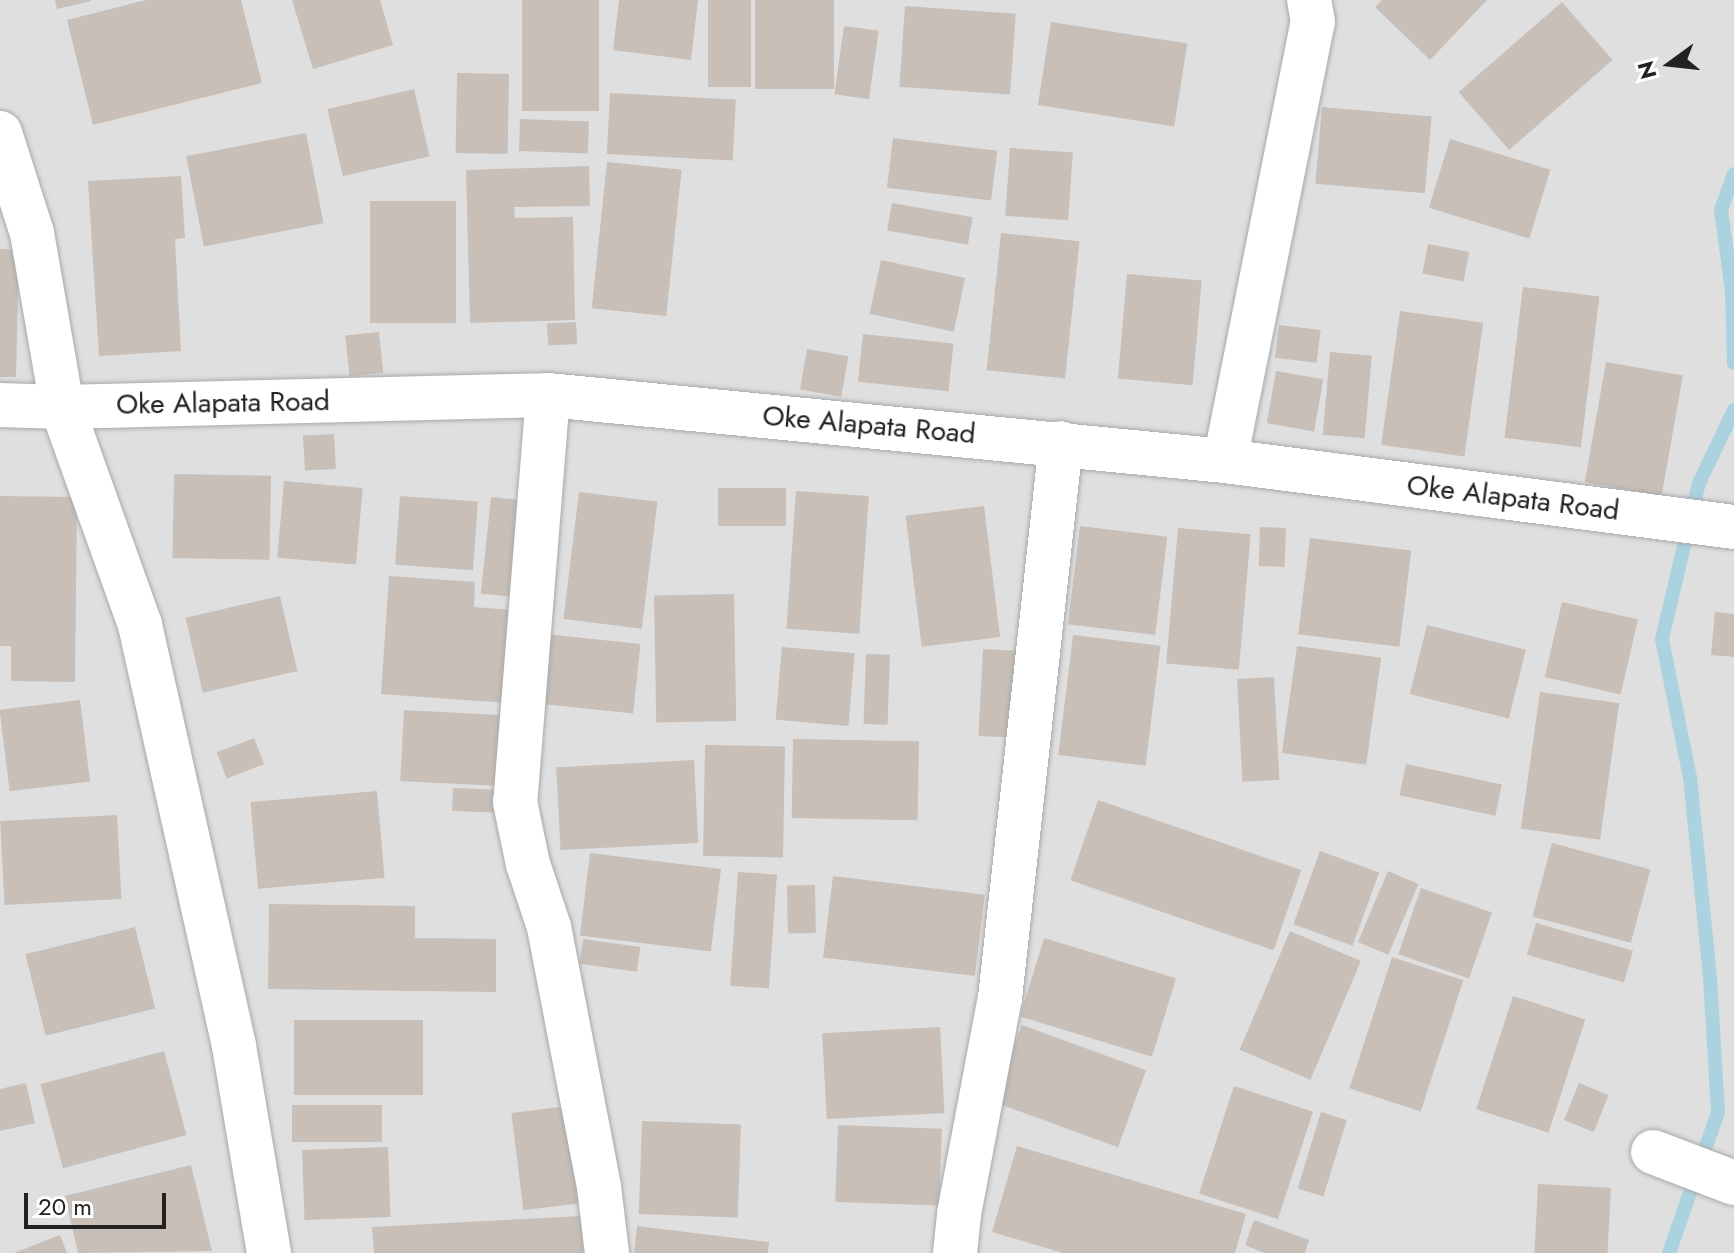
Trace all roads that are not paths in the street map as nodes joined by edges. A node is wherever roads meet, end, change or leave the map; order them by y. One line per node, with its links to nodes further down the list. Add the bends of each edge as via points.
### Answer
1 (1309, 0): 7 (street, via 1313,22)
2 (0, 133): 5 (street, via 32,233)
3 (548, 395): 5 (street, Oke Alapata Road); 6 (street, Oke Alapata Road); 12 (street, via 515,802 549,927)
4 (0, 405): 5 (street, Oke Alapata Road)
5 (62, 407): 11 (street, via 140,625 234,1046)
6 (1061, 443): 7 (street, Oke Alapata Road); 13 (street, via 1000,998)
7 (1225, 461): 8 (street, Oke Alapata Road)
8 (1734, 527)
9 (1653, 1152): 10 (street)
10 (1734, 1183)
11 (269, 1253)
12 (607, 1253)
13 (955, 1253)

